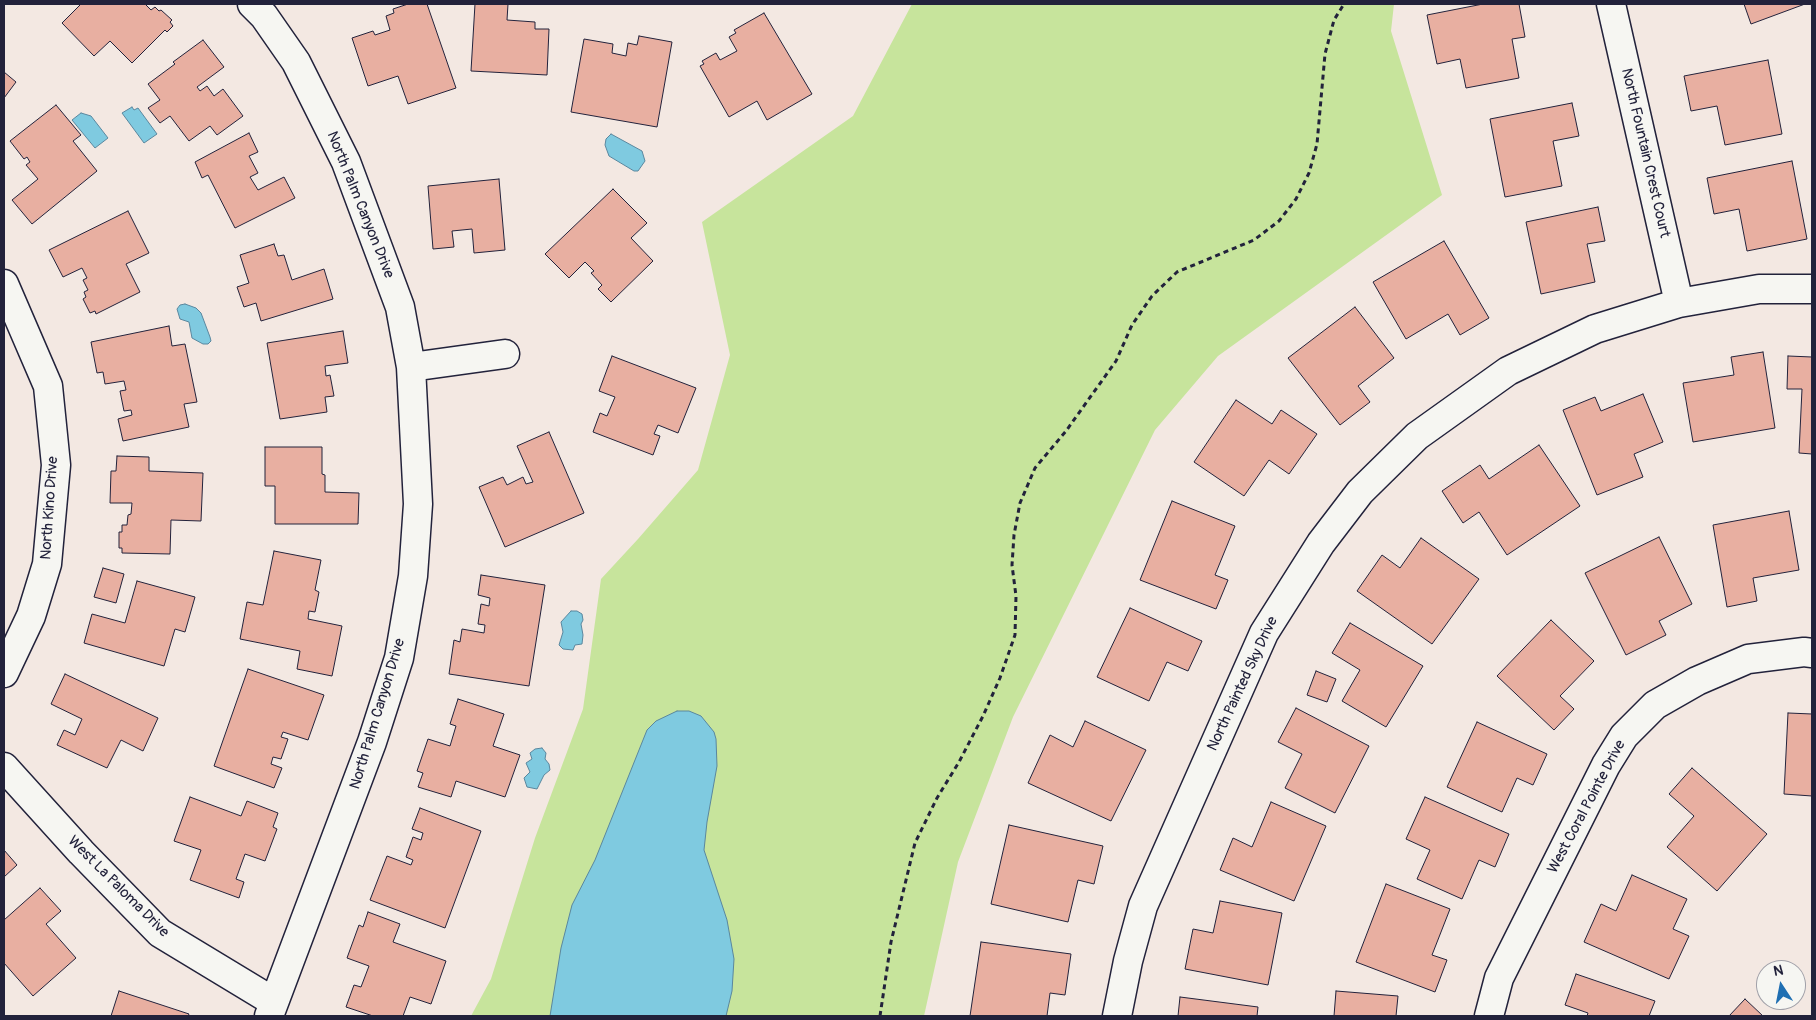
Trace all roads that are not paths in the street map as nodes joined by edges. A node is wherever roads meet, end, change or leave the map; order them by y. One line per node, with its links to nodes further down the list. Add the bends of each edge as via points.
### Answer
1 (1611, 4): 5 (street, North Fountain Crest Court)
2 (266, 8): 7 (street, North Palm Canyon Drive, via 346,162 400,307)
3 (4, 284): 9 (street, North Kino Drive, via 48,386 56,465 47,564 31,616)
4 (1812, 290): 5 (street, North Painted Sky Drive, via 1759,289)
5 (1679, 303): 12 (street, North Painted Sky Drive, via 1595,329 1508,371 1417,436 1360,492 1321,543 1268,625 1143,906)
6 (505, 354): 7 (street)
7 (412, 367): 11 (street, North Palm Canyon Drive, via 418,504 413,576 399,658 372,742)
8 (1812, 652): 13 (street, West Coral Pointe Drive, via 1748,660 1697,681 1656,705 1624,736 1606,765 1499,978)
9 (4, 673)
10 (4, 767): 11 (street, West La Paloma Drive, via 160,934)
11 (272, 1009)
12 (1118, 1016)
13 (1489, 1016)

